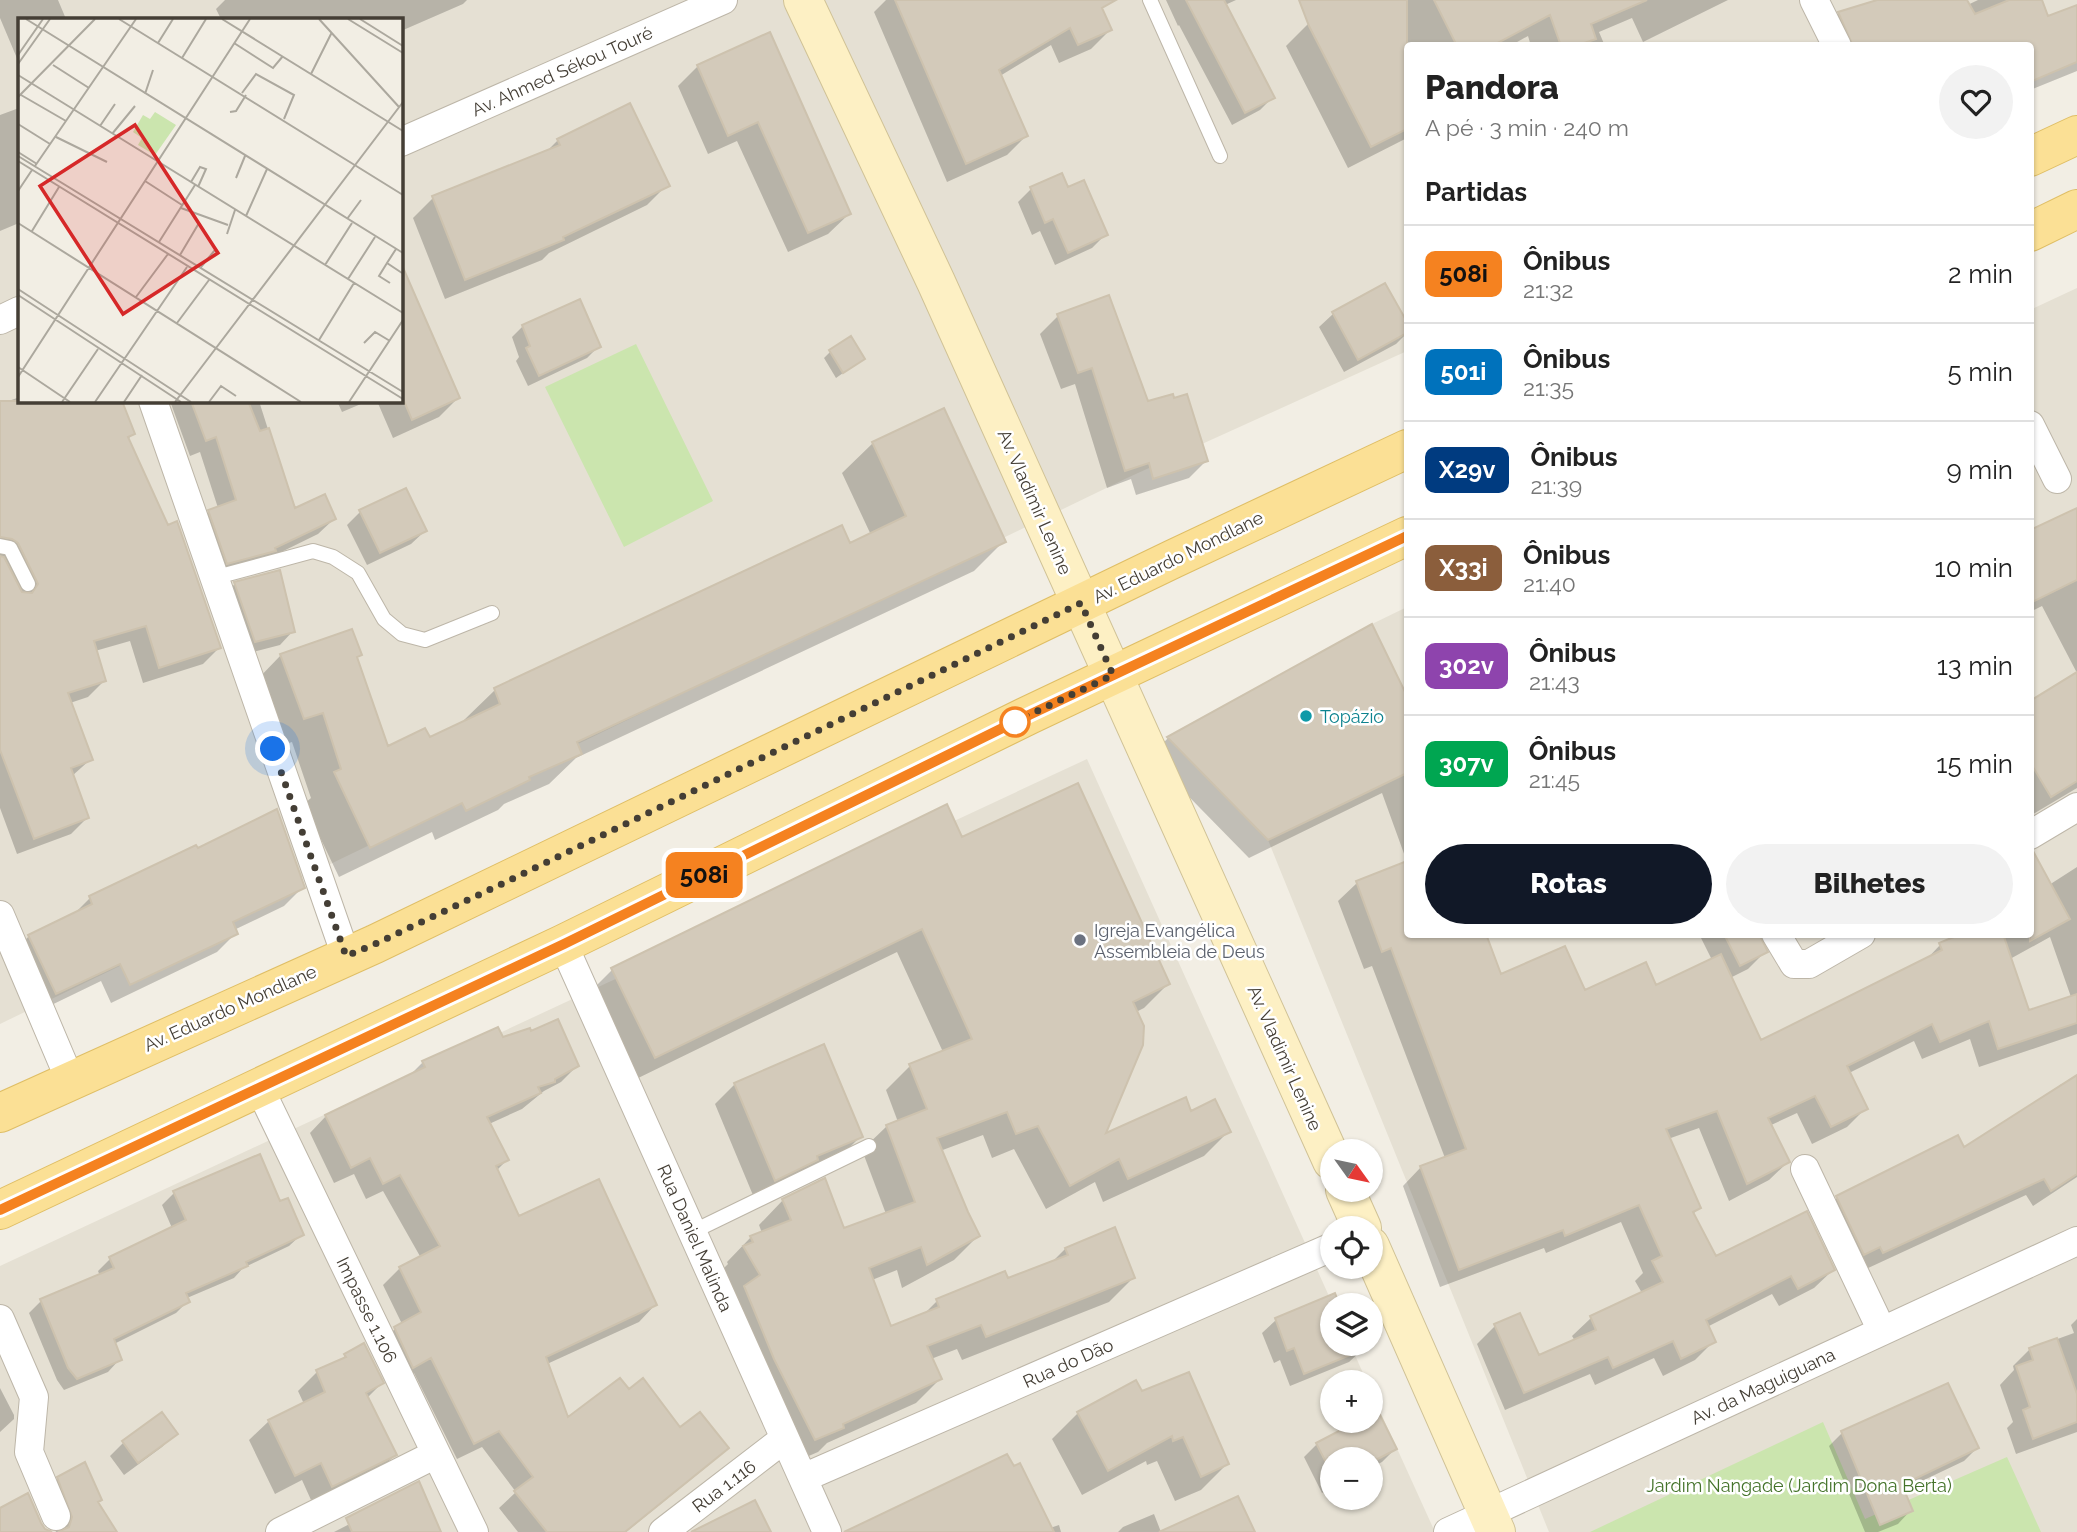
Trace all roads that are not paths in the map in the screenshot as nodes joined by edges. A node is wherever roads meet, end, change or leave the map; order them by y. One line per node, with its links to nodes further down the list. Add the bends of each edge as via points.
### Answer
1 (723, 0): 7 (street, Av. Ahmed Sékou Touré)
2 (803, 0): 22 (main road, Av. Vladimir Lenine)
3 (1150, 0): 9 (lane)
4 (1814, 0): 5 (street)
5 (1835, 42)
6 (2077, 135): 8 (main road)
7 (402, 142)
8 (2034, 155)
9 (1220, 156)
10 (2077, 209): 11 (main road)
11 (2034, 230)
12 (18, 311): 13 (street)
13 (0, 320)
14 (153, 402): 20 (street)
15 (2034, 433): 17 (street)
16 (1404, 450): 22 (main road, Av. Eduardo Mondlane)
17 (2057, 479)
18 (1404, 537): 24 (main road)
19 (0, 546): 21 (lane, via 10,548)
20 (213, 578): 23 (lane, via 313,551 358,573 384,619 402,634 425,640); 31 (street)
21 (28, 584)
22 (1081, 603): 24 (main road, Av. Vladimir Lenine); 31 (main road, Av. Eduardo Mondlane)
23 (492, 613)
24 (1113, 675): 30 (main road); 35 (main road, Av. Vladimir Lenine)
25 (2077, 807): 26 (street)
26 (2034, 833)
27 (0, 915): 32 (street)
28 (1778, 938): 29 (street, via 1794,964 1809,964)
29 (1850, 938)
30 (564, 944): 33 (main road); 39 (street, Rua Daniel Malinda)
31 (346, 956): 32 (main road, Av. Eduardo Mondlane)
32 (70, 1080): 34 (main road, Av. Eduardo Mondlane)
33 (259, 1087): 38 (main road); 46 (street, Impasse 1.106)
34 (0, 1113)
35 (1322, 1139)
36 (869, 1146): 39 (lane)
37 (1805, 1169): 44 (street)
38 (0, 1210)
39 (692, 1233): 45 (street, Rua Daniel Malinda)
40 (2077, 1241): 44 (street, Av. da Maguiguana)
41 (1320, 1252): 47 (street, Rua do Dão)
42 (1383, 1275): 49 (main road)
43 (0, 1319): 48 (street, via 34,1398 29,1452)
44 (1882, 1331): 49 (street, Av. da Maguiguana)
45 (784, 1439): 47 (street, Rua Daniel Malinda); 52 (street, Rua 1.116)
46 (436, 1454): 50 (street); 51 (street, Impasse 1.106)
47 (803, 1478): 53 (street, Rua Daniel Malinda)
48 (56, 1516)
49 (1492, 1522): 54 (street, Av. da Maguiguana)
50 (280, 1532)
51 (474, 1532)
52 (663, 1532)
53 (827, 1532)
54 (1448, 1532)

